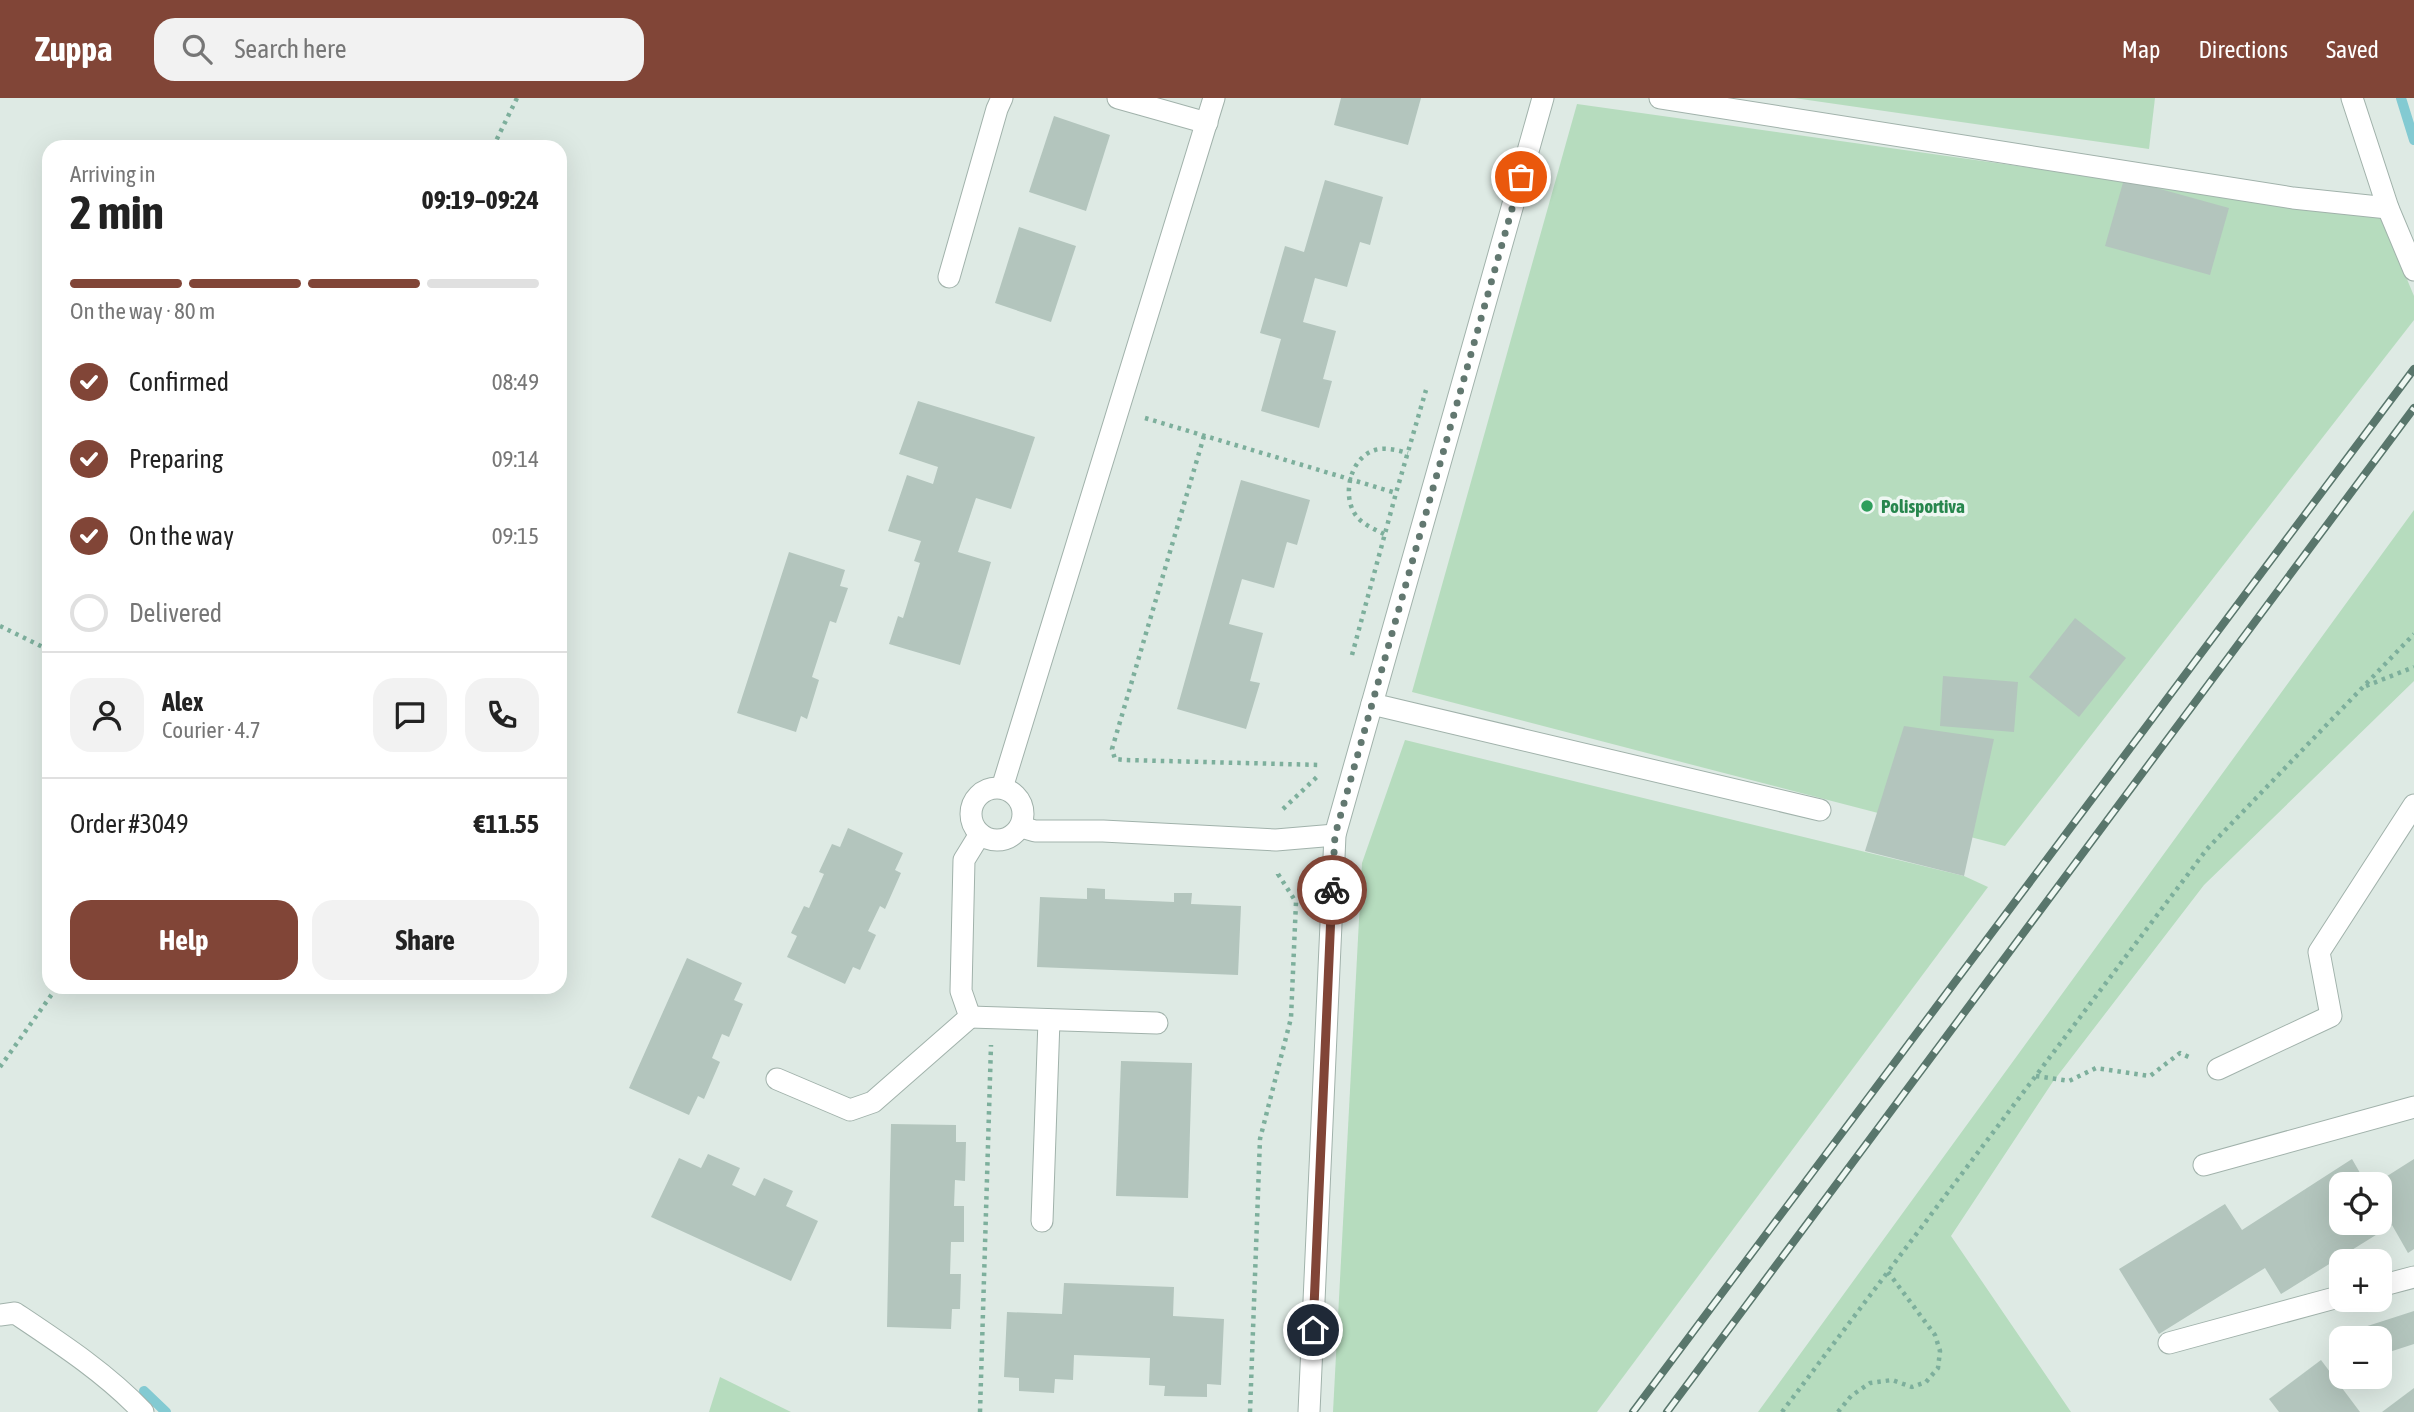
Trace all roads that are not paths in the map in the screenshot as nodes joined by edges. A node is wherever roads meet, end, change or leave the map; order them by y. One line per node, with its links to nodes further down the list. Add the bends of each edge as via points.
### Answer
1 (1002, 98): 10 (street)
2 (1118, 98): 7 (street)
3 (1214, 98): 7 (street)
4 (1543, 98): 11 (street)
5 (1660, 98): 8 (street, via 2293,198)
6 (2352, 98): 8 (street)
7 (1207, 122): 12 (street)
8 (2388, 208): 9 (street)
9 (2414, 270)
10 (949, 277)
11 (1372, 704): 14 (street); 17 (street)
12 (1002, 788): 15 (street, via 1021,803); 16 (street, via 985,791 974,803 972,820)
13 (2414, 805): 21 (street, via 2319,951 2331,1016)
14 (1820, 810)
15 (1021, 827): 16 (street, via 1002,840); 17 (street, via 1276,840)
16 (980, 834): 18 (street, via 964,860 961,990)
17 (1335, 835): 32 (street)
18 (979, 1017): 19 (street); 22 (street, via 873,1102 850,1110)
19 (1049, 1020): 20 (street); 25 (street)
20 (1157, 1023)
21 (2218, 1069)
22 (777, 1079)
23 (2414, 1107): 24 (street)
24 (2204, 1165)
25 (1042, 1222)
26 (2414, 1277): 27 (street)
27 (2392, 1283)
28 (2329, 1300): 30 (street)
29 (0, 1315): 31 (street, via 15,1313 38,1328)
30 (2169, 1343)
31 (143, 1412)
32 (1310, 1412)

